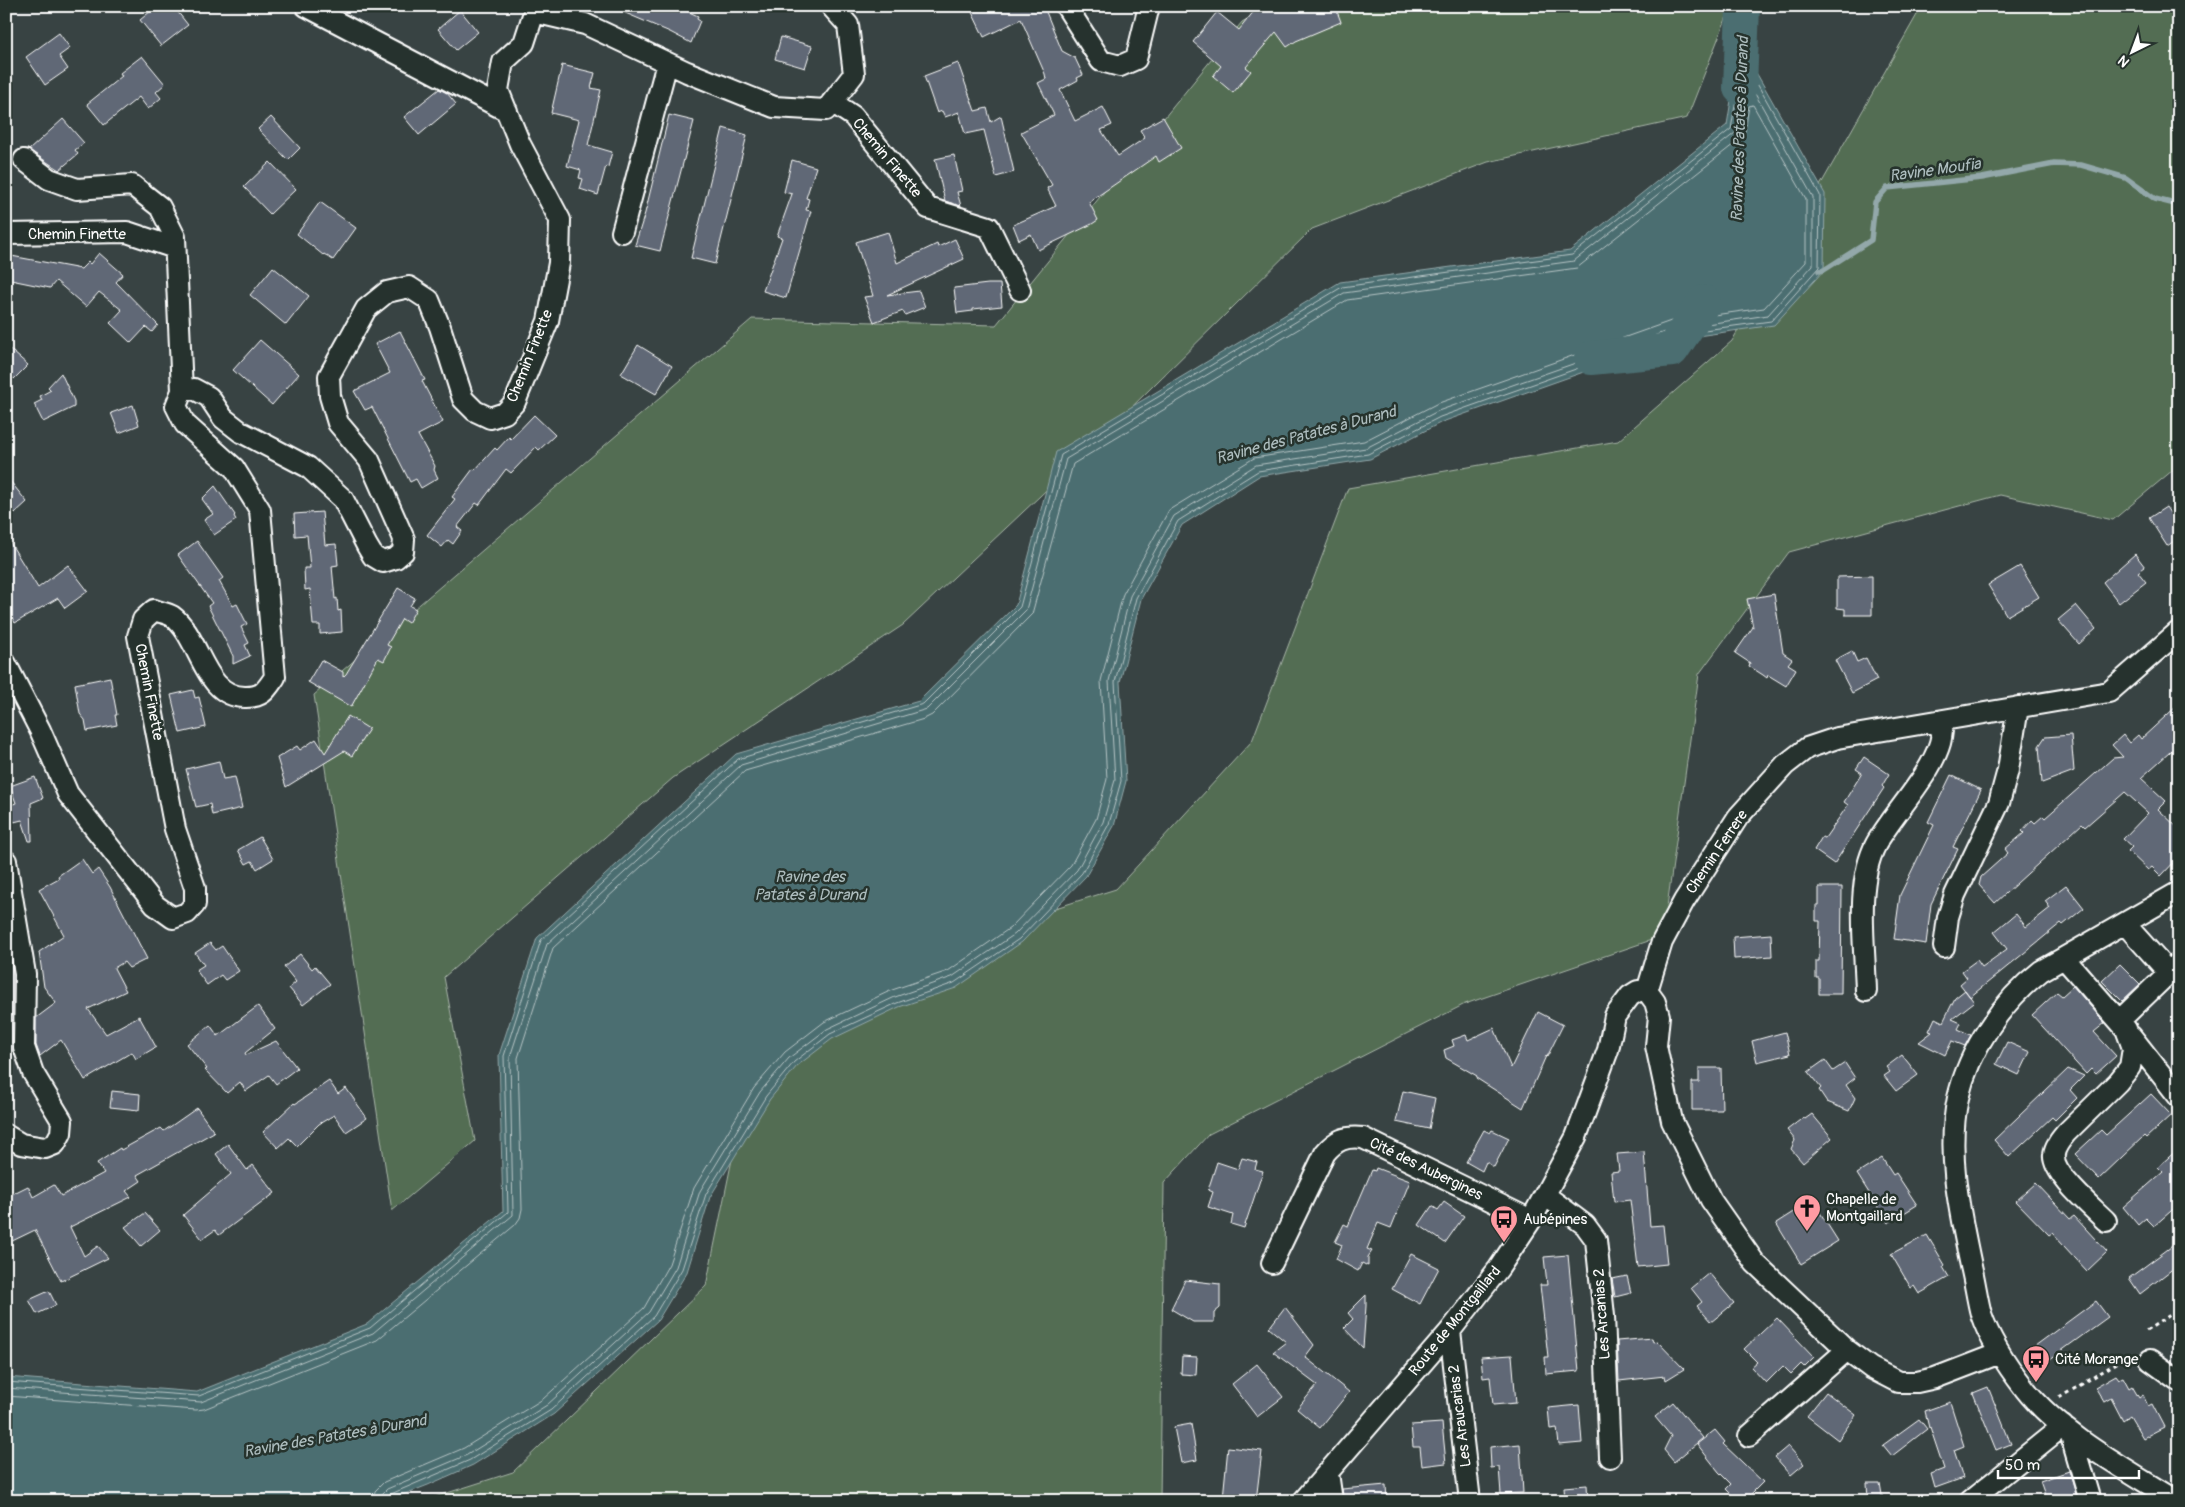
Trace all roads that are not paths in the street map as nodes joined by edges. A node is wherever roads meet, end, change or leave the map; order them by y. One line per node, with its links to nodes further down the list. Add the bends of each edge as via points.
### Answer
1 (306, 6): 8 (street)
2 (831, 6): 7 (street, via 848,25 854,74)
3 (1066, 6): 4 (street, via 1101,61 1120,66 1136,59)
4 (1149, 6)
5 (535, 9): 6 (street, Chemin Finette, via 585,24); 8 (street, Chemin Finette, via 524,43 503,62 498,90)
6 (667, 63): 7 (street, Chemin Finette, via 774,107 826,110); 10 (street)
7 (832, 102): 13 (street, Chemin Finette, via 852,116 928,208 989,227)
8 (507, 111): 14 (street, Chemin Finette, via 520,144 560,220 559,263 548,321 515,402 505,413 490,418 474,411 463,399 429,300 409,287 387,292 366,308 330,376 330,396 338,423 369,460 404,539 403,552 383,562 373,556 343,499 308,467 241,432 223,418 209,396 194,389)
9 (24, 160): 12 (street, Chemin Finette, via 49,179 78,189 132,185 160,207 175,237)
10 (622, 232)
11 (6, 234): 12 (street, Chemin Finette, via 127,232)
12 (175, 248): 14 (street, Chemin Finette)
13 (1020, 290)
14 (182, 391): 16 (street, Chemin Finette, via 176,406 185,424 234,468 260,510 275,677 256,697 235,697 217,686 184,629 171,616 154,610 143,620 138,636 175,829 195,888 195,904 186,913 173,918 155,905 68,794)
15 (2179, 631): 17 (street, Chemin Ferrere, via 2109,692)
16 (6, 664)
17 (2018, 707): 18 (street, Chemin Ferrere); 22 (street, via 1999,804 1955,895)
18 (1943, 720): 25 (street, Chemin Ferrere, via 1836,738 1807,748 1785,764 1738,817 1684,901 1662,942); 26 (street, via 1940,744 1930,765 1876,845 1867,870 1863,897)
19 (6, 861): 29 (street, via 25,974 24,1047 32,1073 62,1121 55,1144 45,1148 21,1144)
20 (2179, 892): 21 (street)
21 (2125, 924): 23 (street); 24 (street)
22 (1944, 947)
23 (2064, 958): 27 (street); 36 (street, via 2021,986 2003,1007 1976,1050 1958,1098 1954,1148 1961,1218 1982,1315)
24 (2174, 968): 27 (street)
25 (1647, 991): 30 (street, Route de Montgaillard, via 1638,991 1630,996 1615,1016 1608,1050 1576,1137); 35 (street, via 1659,1016 1656,1046 1672,1122 1710,1200 1755,1263)
26 (1866, 991)
27 (2122, 1025): 28 (street); 32 (street, via 2134,1048 2130,1067 2058,1142 2054,1153 2054,1163 2061,1174)
28 (2179, 1097)
29 (6, 1135)
30 (1545, 1195): 31 (street, Route de Montgaillard); 41 (street, Les Arcanias 2, via 1585,1225 1596,1240 1604,1316)
31 (1531, 1220): 33 (street, Cité des Aubergines, via 1363,1138 1350,1136 1339,1140 1325,1153); 34 (street, Route de Montgaillard)
32 (2106, 1221)
33 (1272, 1263)
34 (1450, 1331): 42 (street, Route de Montgaillard); 45 (street, Les Araucarias 2)
35 (1847, 1350): 36 (street, via 1898,1382 1935,1378); 40 (street)
36 (2000, 1353): 39 (street, via 2026,1390)
37 (2150, 1360): 38 (street)
38 (2179, 1380)
39 (2067, 1430): 46 (street); 47 (street); 48 (street)
40 (1749, 1436)
41 (1610, 1457)
42 (1328, 1473): 43 (street, Route de Montgaillard); 44 (street)
43 (1304, 1501)
44 (1332, 1501)
45 (1470, 1501)
46 (1970, 1501)
47 (2090, 1501)
48 (2176, 1501)

